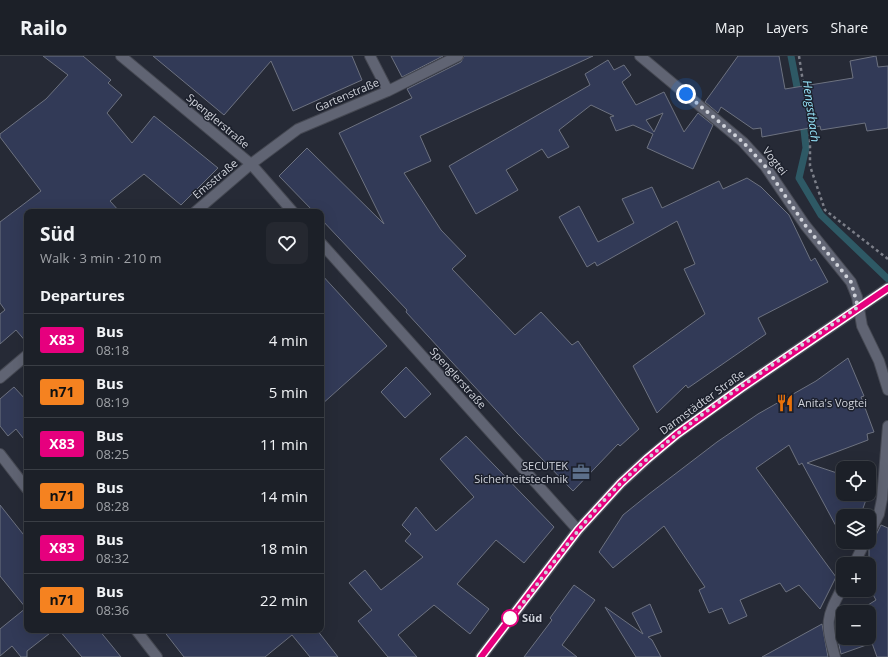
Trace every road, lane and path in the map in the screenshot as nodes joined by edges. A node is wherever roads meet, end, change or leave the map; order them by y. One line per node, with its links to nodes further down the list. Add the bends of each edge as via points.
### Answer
1 (121, 56): 7 (street, Spenglerstraße)
2 (370, 56): 6 (street)
3 (458, 56): 6 (street, Gartenstraße)
4 (640, 56): 13 (street, Vogtei, via 743,142 765,166 805,225 851,282)
5 (799, 56): 11 (path, via 810,128 810,166 825,210)
6 (388, 91): 7 (street, Gartenstraße, via 298,129)
7 (250, 164): 8 (street, Emsstraße); 9 (street, Spenglerstraße)
8 (198, 209)
9 (290, 209)
10 (324, 246): 21 (street, Spenglerstraße)
11 (888, 259)
12 (888, 288): 13 (street, Darmstädter Straße)
13 (858, 307): 16 (street, Vogtei, via 862,326 880,361); 21 (street, Darmstädter Straße, via 677,434 621,483)
14 (24, 358): 15 (street)
15 (0, 378)
16 (888, 390)
17 (888, 426): 20 (street, via 882,499)
18 (0, 454): 19 (street)
19 (24, 485)
20 (876, 520)
21 (578, 530): 25 (street, Darmstädter Straße)
22 (837, 597): 26 (street, via 827,623)
23 (138, 633): 24 (street)
24 (157, 657)
25 (481, 657)
26 (835, 657)

